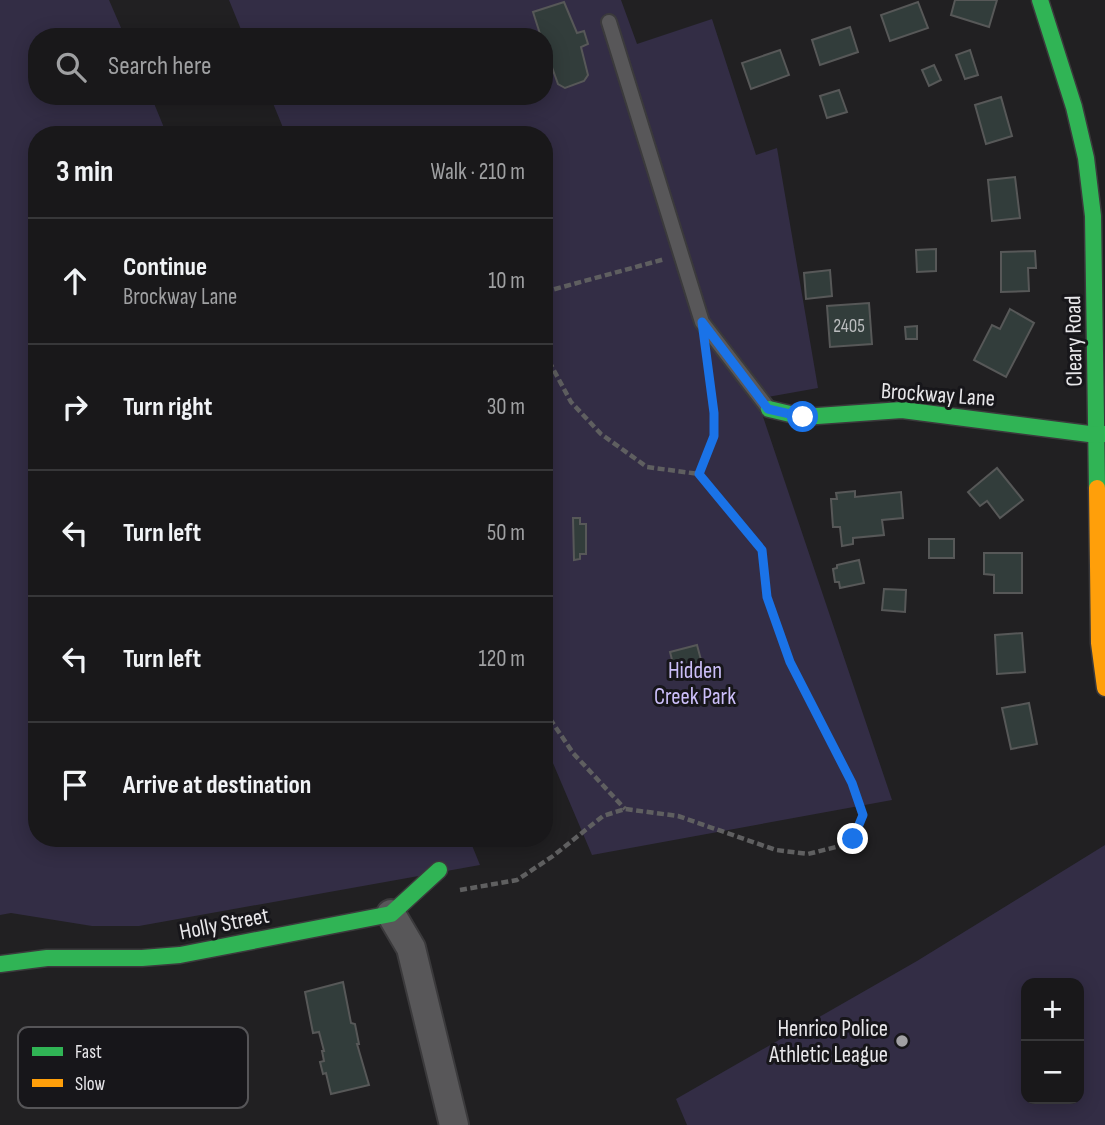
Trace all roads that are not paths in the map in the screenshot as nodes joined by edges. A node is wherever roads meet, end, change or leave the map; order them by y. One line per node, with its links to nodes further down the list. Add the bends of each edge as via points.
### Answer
1 (1040, 0): 4 (street, Cleary Road, via 1074,107 1089,181)
2 (610, 22): 3 (lane, via 702,322)
3 (768, 409): 4 (street, Brockway Lane, via 803,417 902,410)
4 (1101, 435): 5 (street, Cleary Road, via 1100,643)
5 (1105, 688)
6 (439, 870): 7 (street)
7 (391, 914): 8 (street, Holly Street, via 180,955 47,958); 9 (street, via 411,948)
8 (0, 964)
9 (454, 1125)

